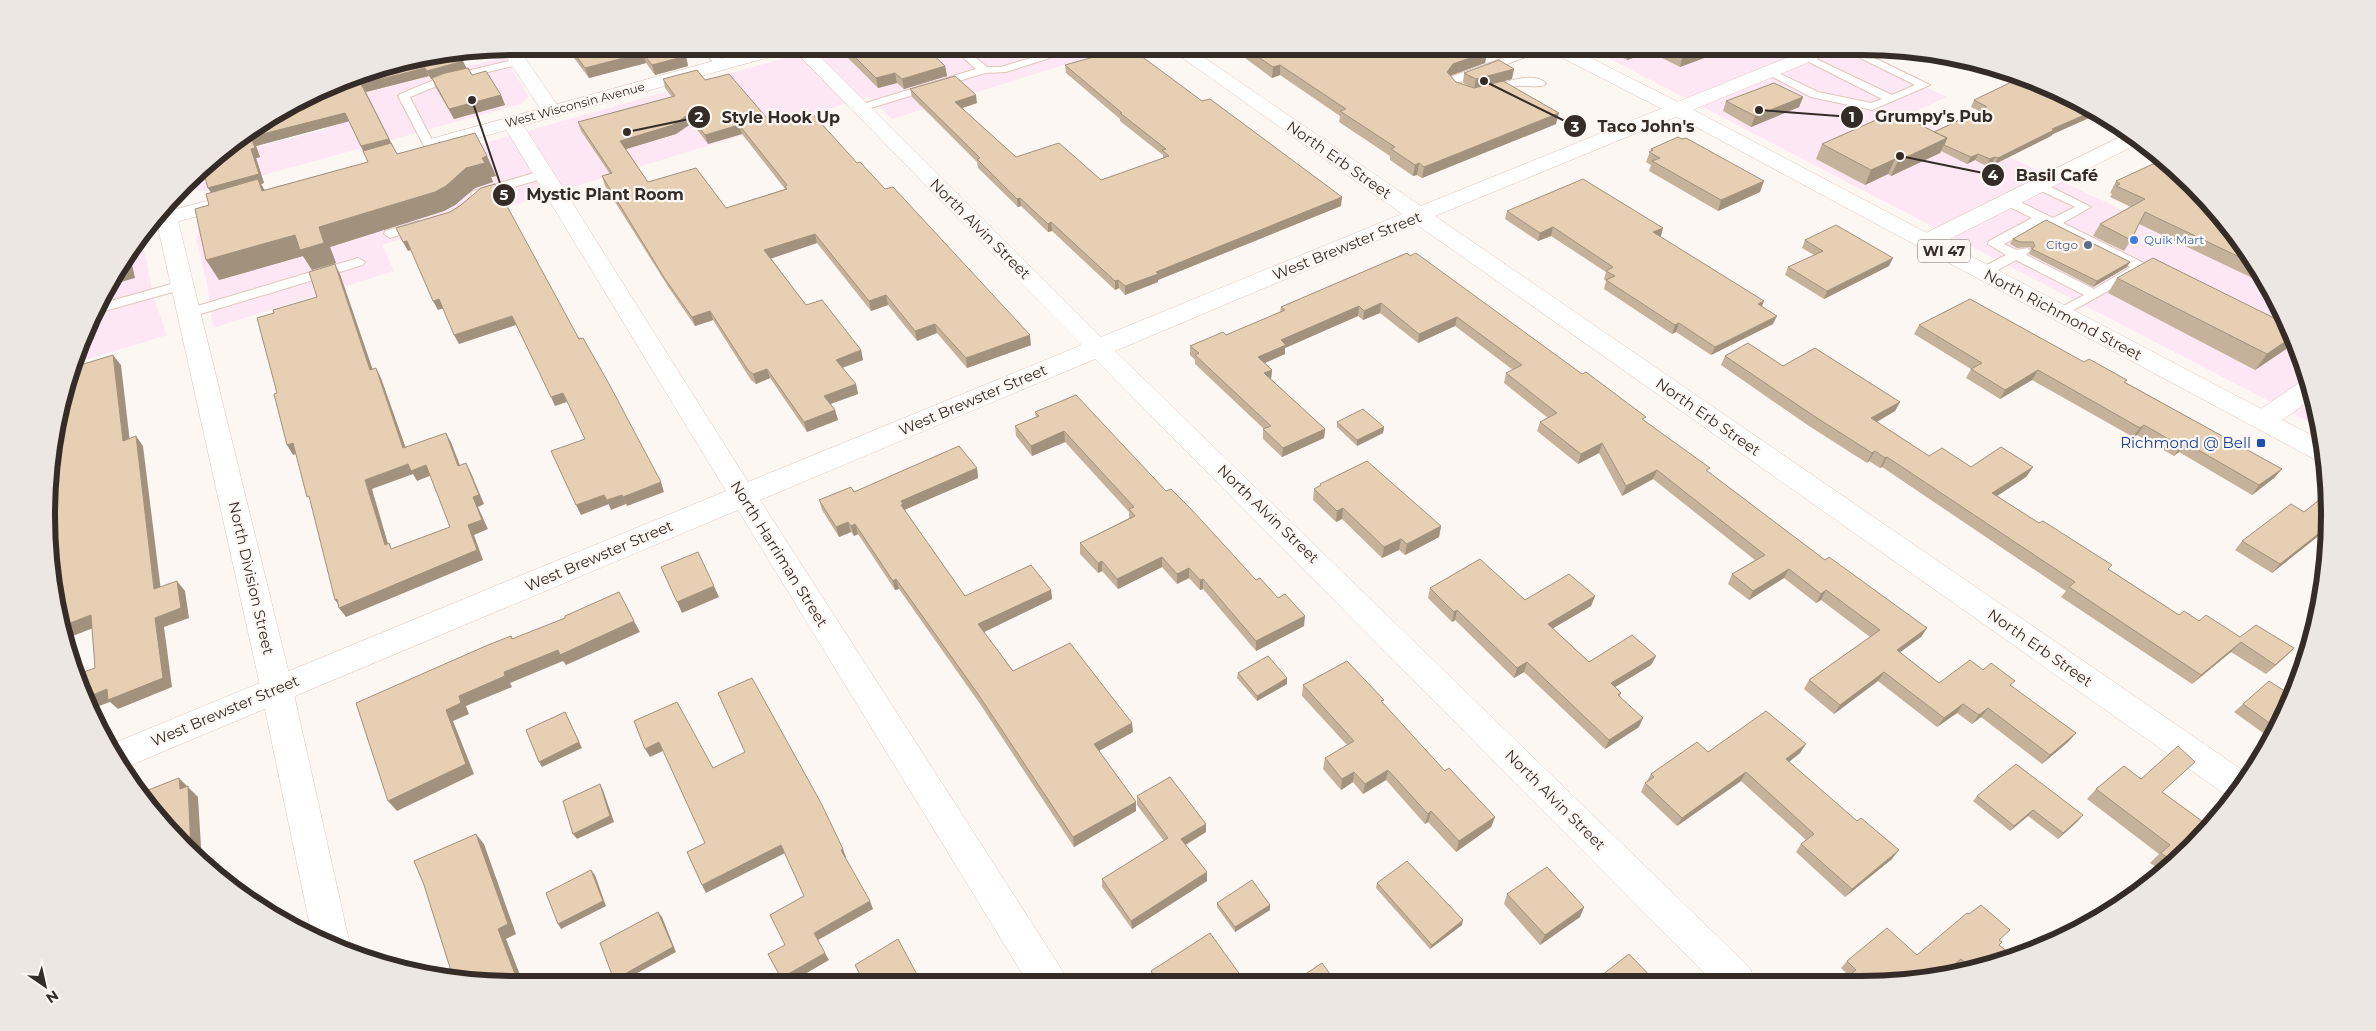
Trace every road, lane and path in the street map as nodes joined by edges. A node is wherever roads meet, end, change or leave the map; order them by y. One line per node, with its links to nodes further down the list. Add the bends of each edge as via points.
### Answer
1 (511, 55): 24 (lane, via 417,88 404,96)
2 (515, 55): 21 (street)
3 (713, 55): 14 (lane)
4 (757, 55): 14 (street, West Wisconsin Avenue)
5 (808, 55): 19 (street, North Alvin Street)
6 (966, 55): 15 (lane)
7 (1052, 55): 15 (lane, via 1002,70)
8 (1188, 55): 32 (street, North Erb Street)
9 (1531, 55): 17 (lane, via 1457,78 1452,83 1468,94 1477,95 1512,83)
10 (1573, 55): 20 (street, North Richmond Street / WI 47)
11 (1809, 55): 13 (street, West Brewster Street)
12 (1860, 55): 18 (lane, via 1924,85)
13 (1804, 57): 16 (street, West Brewster Street); 18 (lane)
14 (722, 65): 21 (street, West Wisconsin Avenue)
15 (984, 70): 19 (lane)
16 (1768, 72): 18 (lane, via 1815,94 1872,107); 20 (street, West Brewster Street)
17 (1542, 83)
18 (1892, 99)
19 (860, 108): 46 (street, North Alvin Street)
20 (1677, 108): 32 (street, West Brewster Street); 37 (street, North Richmond Street / WI 47)
21 (552, 112): 22 (street, West Wisconsin Avenue)
22 (512, 122): 24 (street, West Wisconsin Avenue); 26 (street, North Harriman Street)
23 (2128, 141): 27 (street)
24 (429, 146): 25 (street, West Wisconsin Avenue)
25 (410, 151)
26 (544, 174): 30 (lane, via 480,192); 50 (street, North Harriman Street)
27 (2039, 185): 29 (street); 35 (lane, via 2085,207)
28 (251, 195): 31 (street)
29 (2008, 201): 35 (lane); 37 (street)
30 (468, 204)
31 (165, 216)
32 (1420, 216): 46 (street, West Brewster Street); 53 (street, North Erb Street)
33 (163, 219): 41 (street, North Division Street)
34 (433, 220): 36 (lane)
35 (2054, 226): 38 (lane, via 1994,244); 42 (lane, via 2119,260 2141,267)
36 (390, 234)
37 (1926, 242): 40 (street, North Richmond Street / WI 47)
38 (2020, 253): 40 (lane); 42 (lane, via 2078,283)
39 (358, 262): 44 (lane)
40 (1984, 272): 45 (street, North Richmond Street / WI 47)
41 (182, 285): 43 (lane); 44 (street, North Division Street)
42 (2094, 295): 45 (lane)
43 (105, 307)
44 (188, 313): 51 (street, North Division Street)
45 (2061, 313): 48 (street, North Richmond Street / WI 47)
46 (1098, 348): 50 (street, West Brewster Street); 56 (street, North Alvin Street)
47 (2304, 392): 48 (street)
48 (2262, 420): 49 (street, North Richmond Street / WI 47)
49 (2316, 449)
50 (743, 496): 51 (street, West Brewster Street); 55 (street, North Harriman Street)
51 (277, 690): 52 (street, West Brewster Street); 54 (street, North Division Street)
52 (122, 754)
53 (2235, 783)
54 (330, 937)
55 (1045, 976)
56 (1732, 976)

